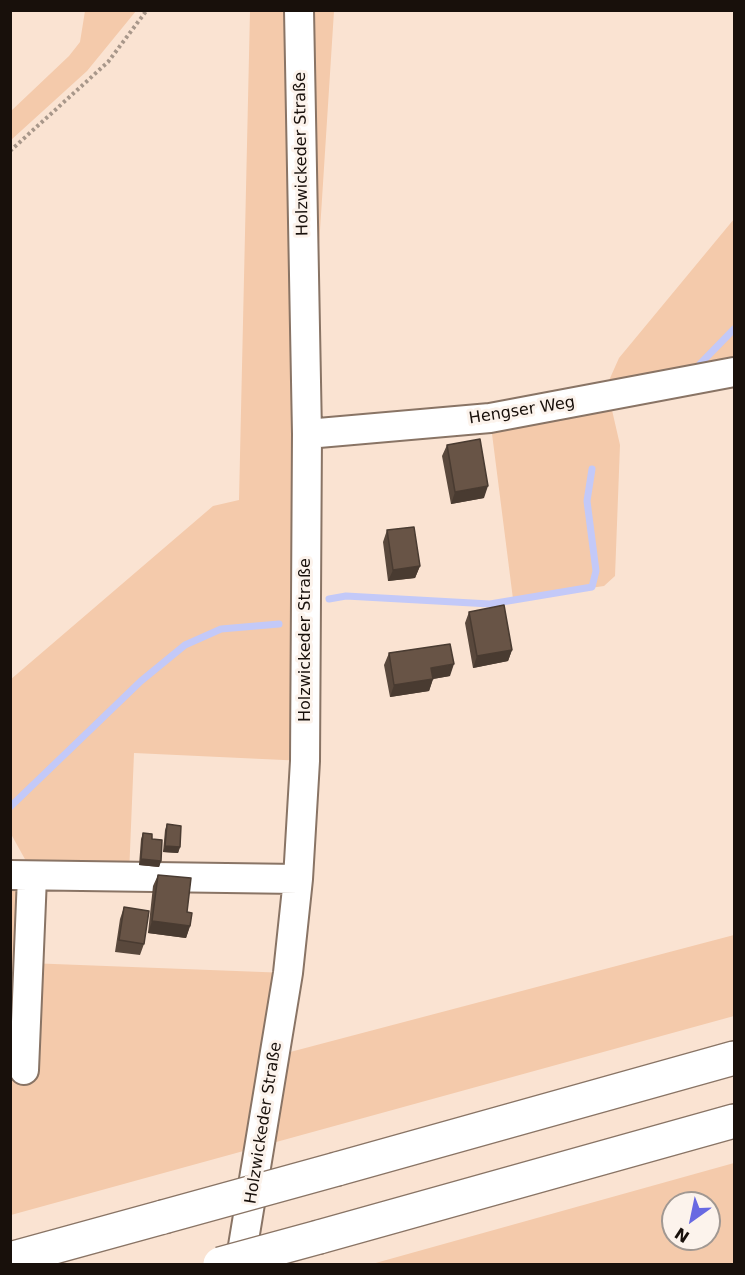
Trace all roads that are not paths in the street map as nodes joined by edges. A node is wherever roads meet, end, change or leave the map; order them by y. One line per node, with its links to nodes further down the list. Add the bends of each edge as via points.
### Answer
1 (299, 10): 3 (street, Holzwickeder Straße)
2 (735, 372): 3 (street, Hengser Weg, via 490,418)
3 (307, 434): 5 (street, Holzwickeder Straße, via 306,727)
4 (21, 876): 5 (street); 7 (street)
5 (298, 879): 11 (street, Holzwickeder Straße, via 286,984)
6 (735, 1058): 9 (highway, bridge)
7 (24, 1070)
8 (735, 1121): 10 (highway, bridge)
9 (10, 1259)
10 (220, 1264)
11 (240, 1264)

